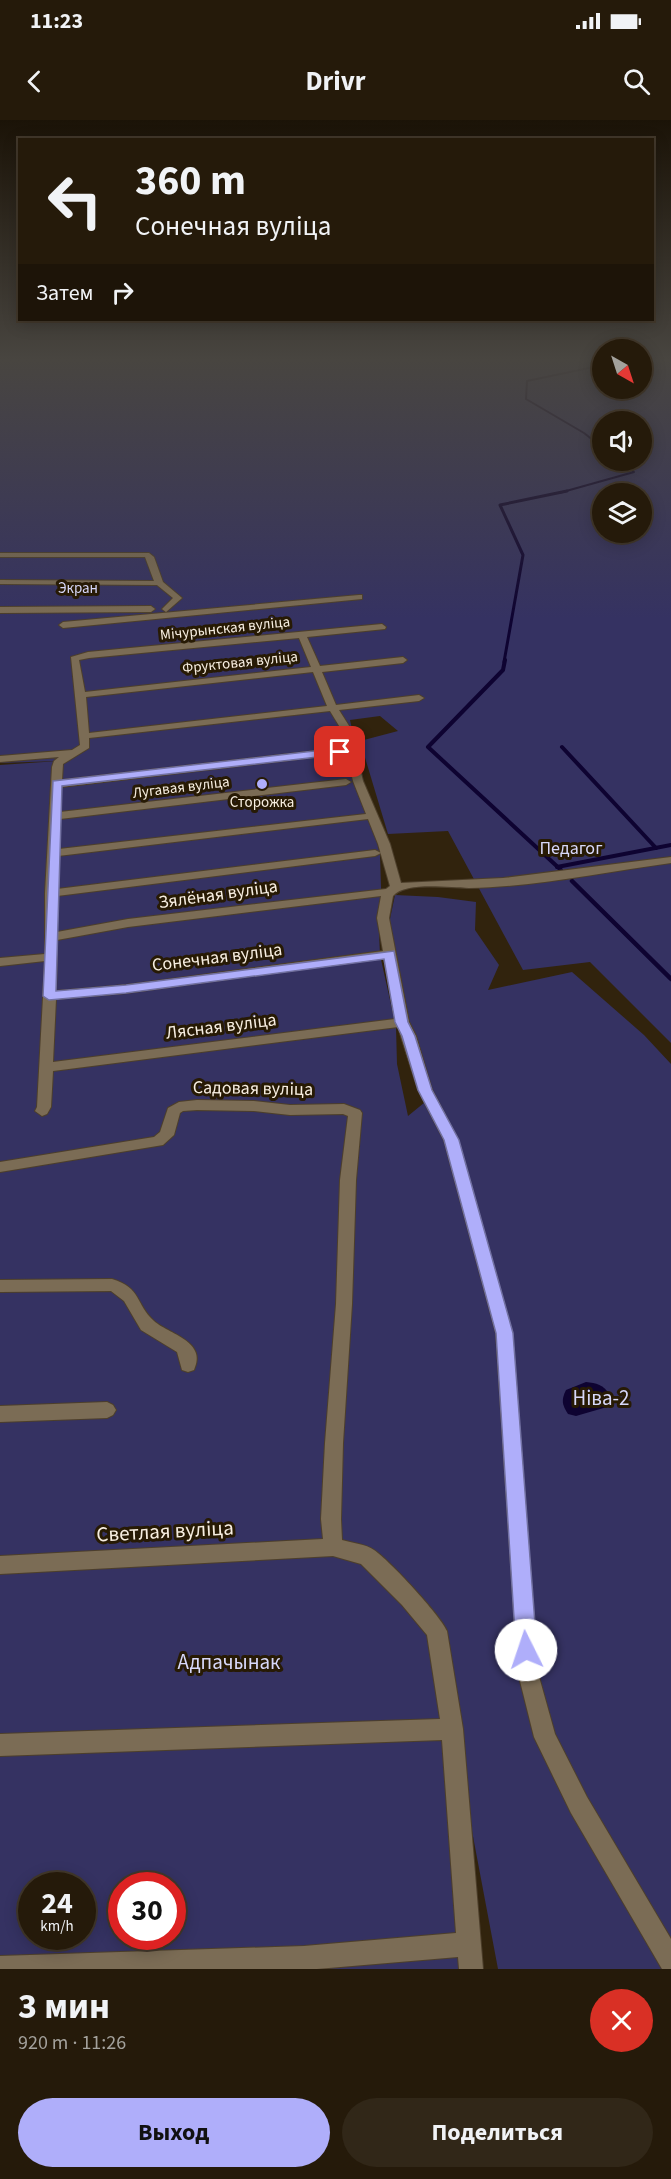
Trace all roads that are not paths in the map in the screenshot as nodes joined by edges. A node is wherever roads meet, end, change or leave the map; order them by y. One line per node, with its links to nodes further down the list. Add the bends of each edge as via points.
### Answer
1 (0, 555): 3 (street, via 150,557)
2 (0, 582): 3 (street)
3 (159, 583): 6 (street, via 178,598)
4 (359, 597): 6 (street)
5 (0, 610): 6 (street)
6 (168, 612): 7 (street)
7 (63, 625)
8 (382, 627): 9 (street, Мічурынская вуліца)
9 (302, 634): 11 (street); 12 (street, Мічурынская вуліца, via 77,657 73,661)
10 (403, 660): 11 (street, Фруктовая вуліца)
11 (316, 669): 12 (street, Фруктовая вуліца); 14 (street)
12 (81, 694): 15 (street)
13 (419, 698): 14 (street)
14 (334, 708): 15 (street); 26 (street, via 346,729 358,782 384,844)
15 (84, 736): 17 (street, via 85,746 81,750)
16 (340, 752): 20 (street)
17 (64, 754): 18 (street); 20 (street, via 68,756 58,763)
18 (0, 759)
19 (346, 782): 21 (street, Лугавая вуліца)
20 (56, 784): 21 (street)
21 (54, 816): 23 (street)
22 (364, 817): 23 (street)
23 (54, 853): 27 (street)
24 (375, 853): 27 (street)
25 (671, 860): 26 (street, Зялёная вуліца, via 534,879)
26 (393, 889): 28 (street, Зялёная вуліца, via 128,923); 29 (street, via 383,918)
27 (51, 893): 28 (street)
28 (52, 937): 30 (street)
29 (389, 954): 32 (street, Сонечная вуліца); 33 (street)
30 (51, 957): 31 (street); 32 (street)
31 (0, 962)
32 (49, 996): 34 (street)
33 (402, 1022): 34 (street, Лясная вуліца); 46 (street, via 425,1090 451,1140 504,1333 528,1673 545,1737 579,1805)
34 (46, 1067): 35 (street)
35 (42, 1111)
36 (0, 1167): 41 (street, Садовая вуліца, via 158,1142 167,1135 173,1111 188,1105 350,1110 356,1118 348,1180 344,1315 334,1443)
37 (0, 1286): 38 (street, via 123,1288 145,1324 183,1347)
38 (188, 1365)
39 (107, 1410): 40 (street)
40 (0, 1414)
41 (333, 1547): 42 (street, Светлая вуліца); 43 (street, Светлая вуліца, via 367,1556 436,1632)
42 (0, 1565)
43 (452, 1730): 44 (street); 45 (street, Светлая вуліца)
44 (0, 1744)
45 (470, 1944): 47 (street, via 304,1958); 48 (street, Светлая вуліца)
46 (671, 1962)
47 (0, 1968)
48 (471, 1969)

